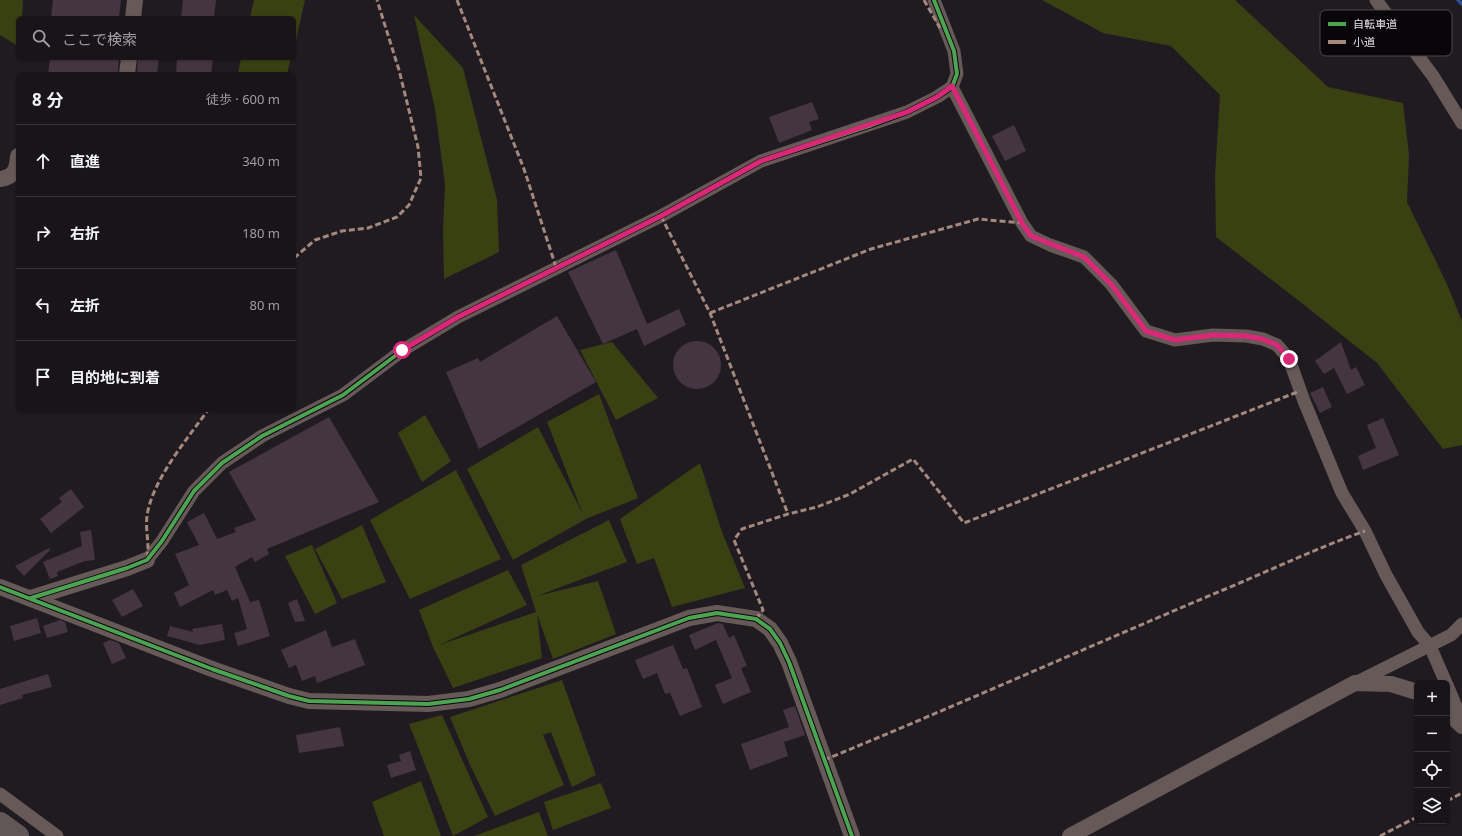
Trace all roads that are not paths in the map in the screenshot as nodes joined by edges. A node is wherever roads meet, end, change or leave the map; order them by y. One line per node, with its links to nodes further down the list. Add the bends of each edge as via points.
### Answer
1 (135, 0): 5 (street)
2 (934, 0): 9 (street, via 954,51 957,74)
3 (1376, 0): 4 (street)
4 (1384, 10)
5 (133, 16)
6 (1418, 56): 10 (street)
7 (129, 60): 8 (street)
8 (127, 72)
9 (952, 86): 13 (street, via 937,97 907,112 761,161 661,216 452,321 402,350 343,395 262,436 222,463 194,491); 17 (street, via 1031,236 1084,257 1111,284 1146,331 1175,340 1213,335 1262,339 1277,345 1289,359 1342,492 1418,632)
10 (1462, 123)
11 (16, 171): 12 (street, via 12,175)
12 (0, 178)
13 (147, 560): 15 (street)
14 (0, 587): 15 (street)
15 (31, 598): 29 (street, via 212,669 309,701 428,704 469,699 500,690 688,618 717,612 756,619 770,629 789,662)
16 (1462, 624): 17 (street, via 1451,635)
17 (1430, 646): 18 (street); 19 (street)
18 (1444, 680)
19 (1355, 683): 20 (street, via 1391,684); 30 (street)
20 (1414, 691)
21 (1450, 693): 23 (street)
22 (1450, 713): 24 (street)
23 (1462, 721)
24 (1462, 726)
25 (0, 794): 28 (street)
26 (0, 823): 27 (highway)
27 (18, 836)
28 (57, 836)
29 (852, 836)
30 (1070, 836)

